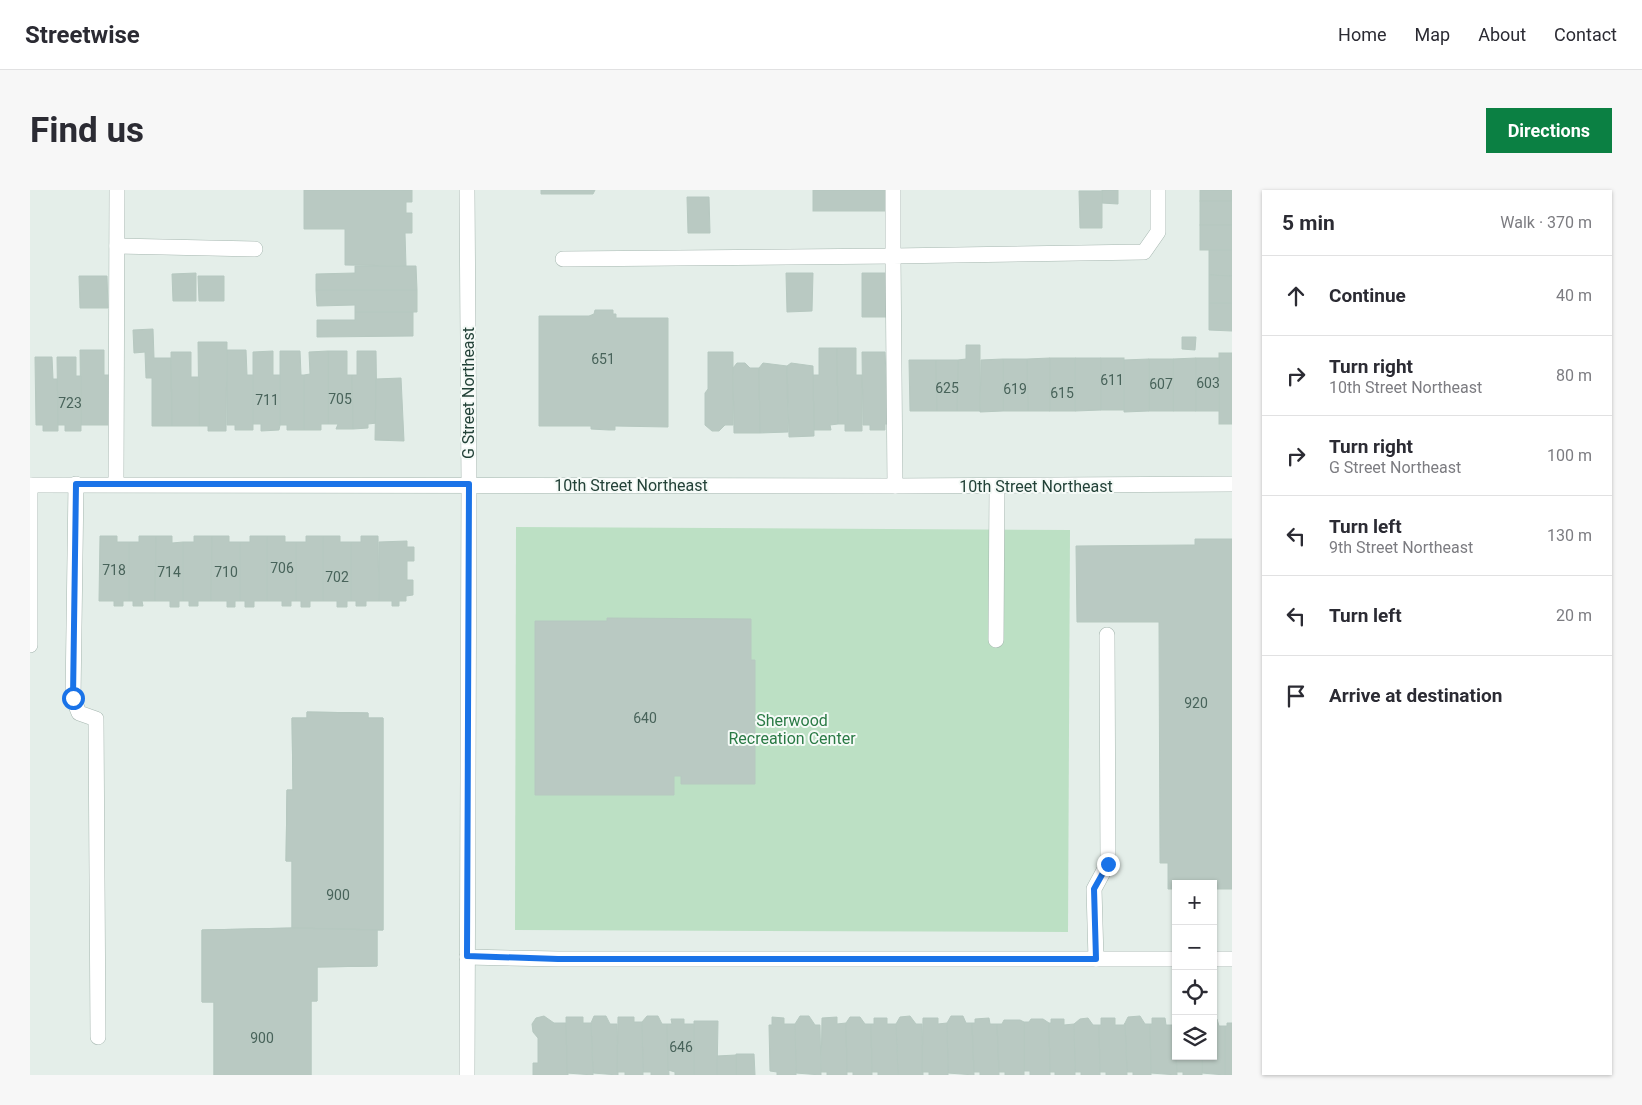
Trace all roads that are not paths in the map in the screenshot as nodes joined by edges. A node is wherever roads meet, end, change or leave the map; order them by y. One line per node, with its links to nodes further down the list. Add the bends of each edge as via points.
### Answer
1 (117, 190): 5 (street)
2 (468, 190): 12 (street, G Street Northeast)
3 (892, 190): 7 (street)
4 (1158, 190): 7 (street, via 1158,232 1144,252)
5 (117, 246): 6 (street); 11 (street)
6 (255, 249)
7 (892, 256): 8 (street); 14 (street)
8 (563, 258)
9 (30, 484): 10 (street, 10th Street Northeast); 18 (street)
10 (76, 484): 11 (street, 10th Street Northeast); 24 (street, via 73,698 79,713 96,719)
11 (116, 484): 12 (street, 10th Street Northeast)
12 (469, 484): 14 (street, 10th Street Northeast); 19 (street, G Street Northeast)
13 (1232, 484): 15 (street, 10th Street Northeast)
14 (895, 486): 15 (street, 10th Street Northeast)
15 (998, 486): 17 (street)
16 (1107, 635): 20 (street, via 1108,864 1094,889)
17 (996, 640)
18 (30, 645)
19 (467, 956): 20 (street, via 558,959); 25 (street, G Street Northeast)
20 (1096, 959): 21 (street)
21 (1172, 959)
22 (1217, 959): 23 (street)
23 (1232, 959)
24 (98, 1037)
25 (467, 1075)

